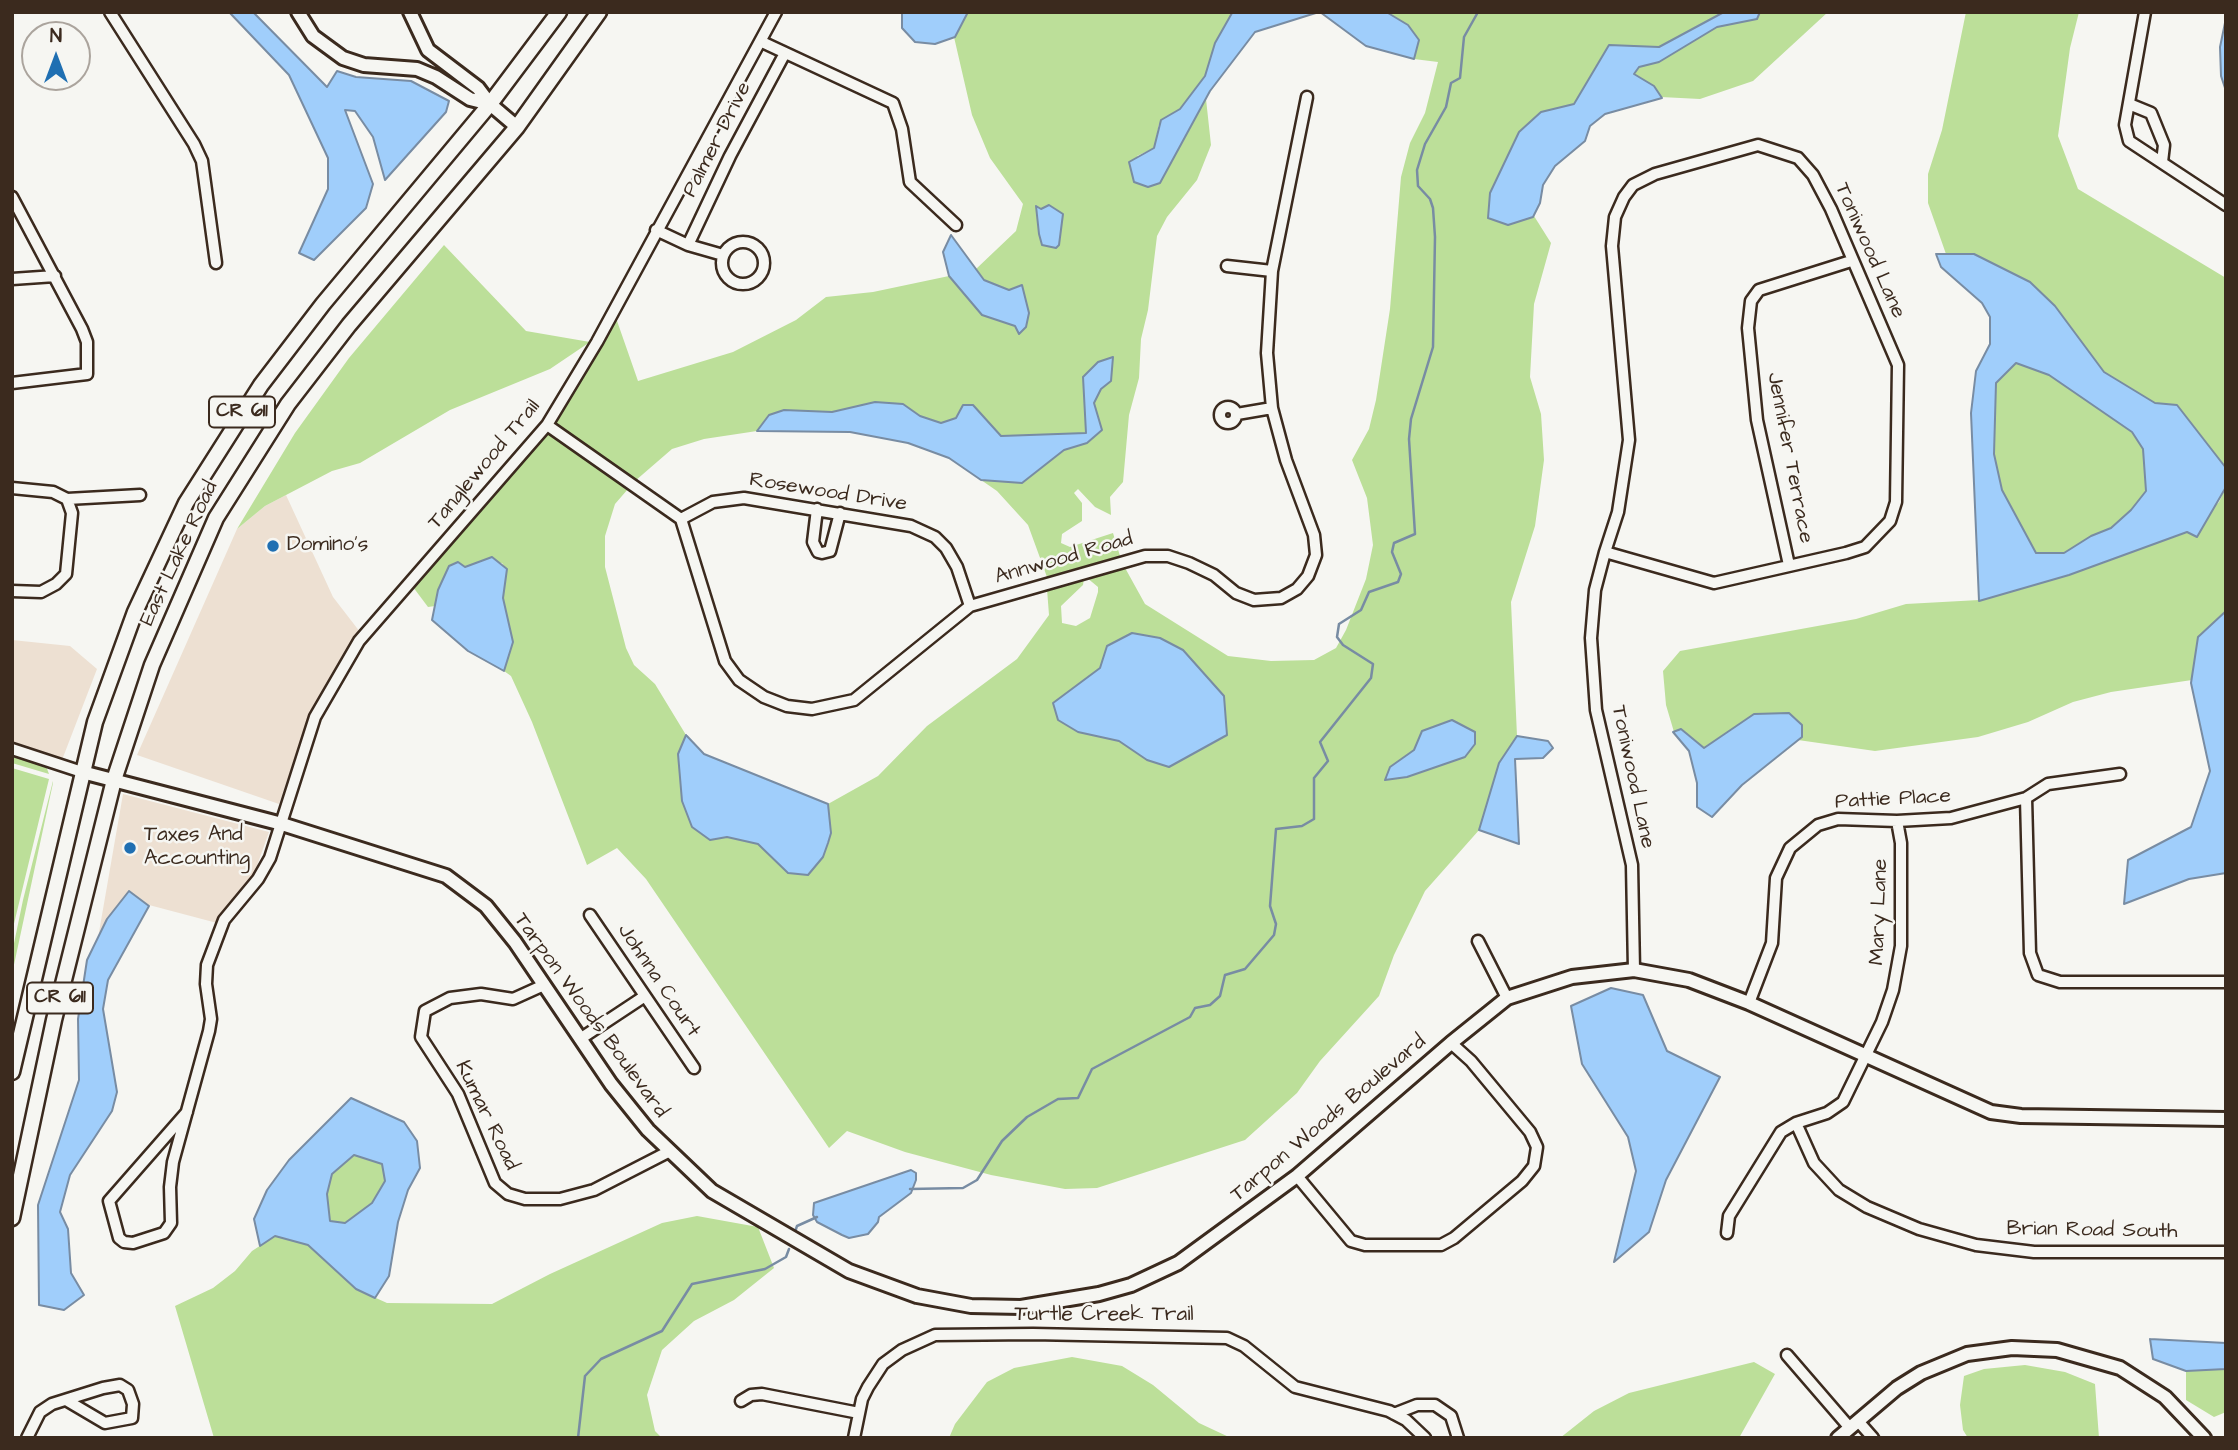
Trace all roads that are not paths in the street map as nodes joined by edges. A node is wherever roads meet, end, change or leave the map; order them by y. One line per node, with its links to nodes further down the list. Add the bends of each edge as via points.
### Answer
1 (110, 12): 22 (street, via 202,161)
2 (298, 12): 11 (street, via 313,36 342,58 364,65 417,69 470,99)
3 (410, 12): 11 (street, via 428,50 478,88)
4 (559, 12): 11 (main road, East Lake Road / CR 611)
5 (599, 12): 13 (main road, East Lake Road / CR 611)
6 (776, 12): 8 (street, Tanglewood Trail)
7 (2145, 12): 12 (street)
8 (762, 42): 9 (street); 18 (street, Tanglewood Trail)
9 (785, 53): 17 (street, via 893,103 910,182); 19 (street, Palmer Drive)
10 (1307, 97): 24 (street, Annwood Road)
11 (490, 104): 13 (street); 42 (main road, East Lake Road / CR 611, via 323,304 225,439 186,503 135,612)
12 (2129, 104): 14 (street, via 2151,113 2164,145); 14 (street, via 2125,125 2129,141)
13 (517, 127): 44 (main road, East Lake Road / CR 611, via 349,325 253,456 216,518 180,597 147,677)
14 (2162, 162): 16 (street)
15 (12, 197): 25 (street)
16 (2226, 205)
17 (956, 225)
18 (656, 230): 19 (street); 30 (street, Tanglewood Trail)
19 (688, 245): 20 (street)
20 (723, 256): 20 (street, via 732,245 752,244 764,260 761,273 751,282 737,283 723,269)
21 (1851, 261): 37 (street, Toniwood Lane, via 1825,198 1798,158 1758,145 1655,174 1633,186 1615,217 1612,246 1629,440 1618,512); 38 (street, Jennifer Terrace, via 1759,290 1751,301 1748,328 1757,420); 38 (street, Toniwood Lane, via 1898,365 1896,502 1890,521 1864,547)
22 (216, 263)
23 (1227, 266): 24 (street)
24 (1272, 271): 28 (street, Annwood Road, via 1267,353)
25 (55, 276): 26 (street); 27 (street, via 87,342 87,374)
26 (12, 279)
27 (12, 383)
28 (1272, 408): 29 (street); 40 (street, Annwood Road, via 1314,535 1316,555 1297,589 1281,598 1254,600 1189,563 1168,556 1144,556)
29 (1237, 414)
30 (547, 425): 36 (street); 47 (street, Tanglewood Trail, via 359,641 315,717)
31 (12, 488): 33 (street, via 53,492)
32 (140, 495): 33 (street)
33 (67, 499): 39 (street, via 72,522 66,573 41,592)
34 (817, 509): 35 (street, Rosewood Drive); 35 (street, via 813,542 822,553 830,551); 36 (street, Rosewood Drive, via 731,498)
35 (840, 513): 40 (street, Rosewood Drive, via 911,526 935,537 957,567)
36 (681, 519): 40 (street, Annwood Road, via 725,661 739,680 787,706 812,709 854,700)
37 (1605, 551): 38 (street, Toniwood Lane, via 1714,583); 50 (street, Toniwood Lane, via 1595,590 1591,638 1595,698 1632,865)
38 (1789, 565)
39 (12, 590)
40 (970, 606)
41 (12, 749): 42 (street)
42 (82, 772): 44 (street, Tarpon Woods Boulevard); 60 (main road, East Lake Road / CR 611)
43 (2120, 774): 45 (street, Pattie Place, via 2049,784)
44 (114, 780): 47 (street, Tarpon Woods Boulevard); 66 (main road, East Lake Road / CR 611, via 54,1020)
45 (2026, 798): 46 (street, Pattie Place, via 1951,818); 51 (street, via 2030,953 2038,975 2060,982)
46 (1897, 821): 55 (street, Pattie Place, via 1838,819 1818,825 1790,848 1776,878 1772,943); 58 (street, Mary Lane, via 1901,843 1899,959 1882,1022)
47 (282, 824): 52 (street, Tarpon Woods Boulevard, via 446,876 486,906); 61 (street, Tanglewood Trail, via 258,879 224,920 214,941 206,984 211,1019)
48 (590, 915): 53 (street, Johnna Court)
49 (1478, 941): 54 (street)
50 (1634, 970): 54 (street, Tarpon Woods Boulevard, via 1572,977); 55 (street, Tarpon Woods Boulevard, via 1689,980)
51 (2226, 982)
52 (544, 985): 56 (street, Tarpon Woods Boulevard); 64 (street, Kumar Road, via 513,999 481,994 450,998 425,1011 421,1037 458,1094 495,1183 524,1199 560,1199 594,1190)
53 (645, 996): 56 (street); 59 (street, Johnna Court)
54 (1507, 998): 57 (street, Tarpon Woods Boulevard)
55 (1749, 1003): 58 (street, Tarpon Woods Boulevard)
56 (580, 1039): 64 (street, Tarpon Woods Boulevard)
57 (1451, 1042): 65 (street, Tarpon Woods Boulevard); 65 (street, via 1530,1132 1537,1147 1534,1166 1522,1181 1441,1245 1365,1245 1351,1241)
58 (1866, 1057): 62 (street, Tarpon Woods Boulevard, via 1992,1112); 63 (street, Mary Lane, via 1843,1101 1827,1113)
59 (694, 1068)
60 (12, 1072)
61 (187, 1112): 61 (street, Tanglewood Trail, via 173,1163 171,1223 164,1233 124,1242 109,1201)
62 (2226, 1119)
63 (1796, 1123): 67 (street, Mary Lane, via 1773,1143 1729,1216); 68 (street, Brian Road South, via 1814,1163 1839,1190 1919,1229 1976,1245 2034,1252)
64 (668, 1152): 65 (street, Tarpon Woods Boulevard, via 734,1206 849,1271 917,1296 971,1306 1021,1307 1131,1285 1178,1263)
65 (1297, 1176)
66 (12, 1218)
67 (1727, 1233)
68 (2226, 1252)
69 (1787, 1355): 74 (street)
70 (66, 1400): 70 (street, via 105,1423 132,1418 131,1397 120,1385); 75 (street, via 40,1412)
71 (741, 1401): 72 (street, via 762,1394)
72 (859, 1413): 73 (street, Turtle Creek Trail, via 883,1364 912,1344 944,1335 1033,1334 1227,1338 1295,1387); 76 (street, Turtle Creek Trail)
73 (1394, 1413): 77 (street, Turtle Creek Trail); 78 (street, Turtle Creek Trail, via 1427,1404 1443,1408 1454,1420)
74 (1854, 1424): 79 (street); 80 (street); 81 (street, via 1909,1380 1943,1363 1990,1350 2033,1348 2080,1355 2120,1368 2165,1397)
75 (27, 1438)
76 (854, 1438)
77 (1425, 1438)
78 (1458, 1438)
79 (1838, 1438)
80 (1873, 1438)
81 (2204, 1438)

